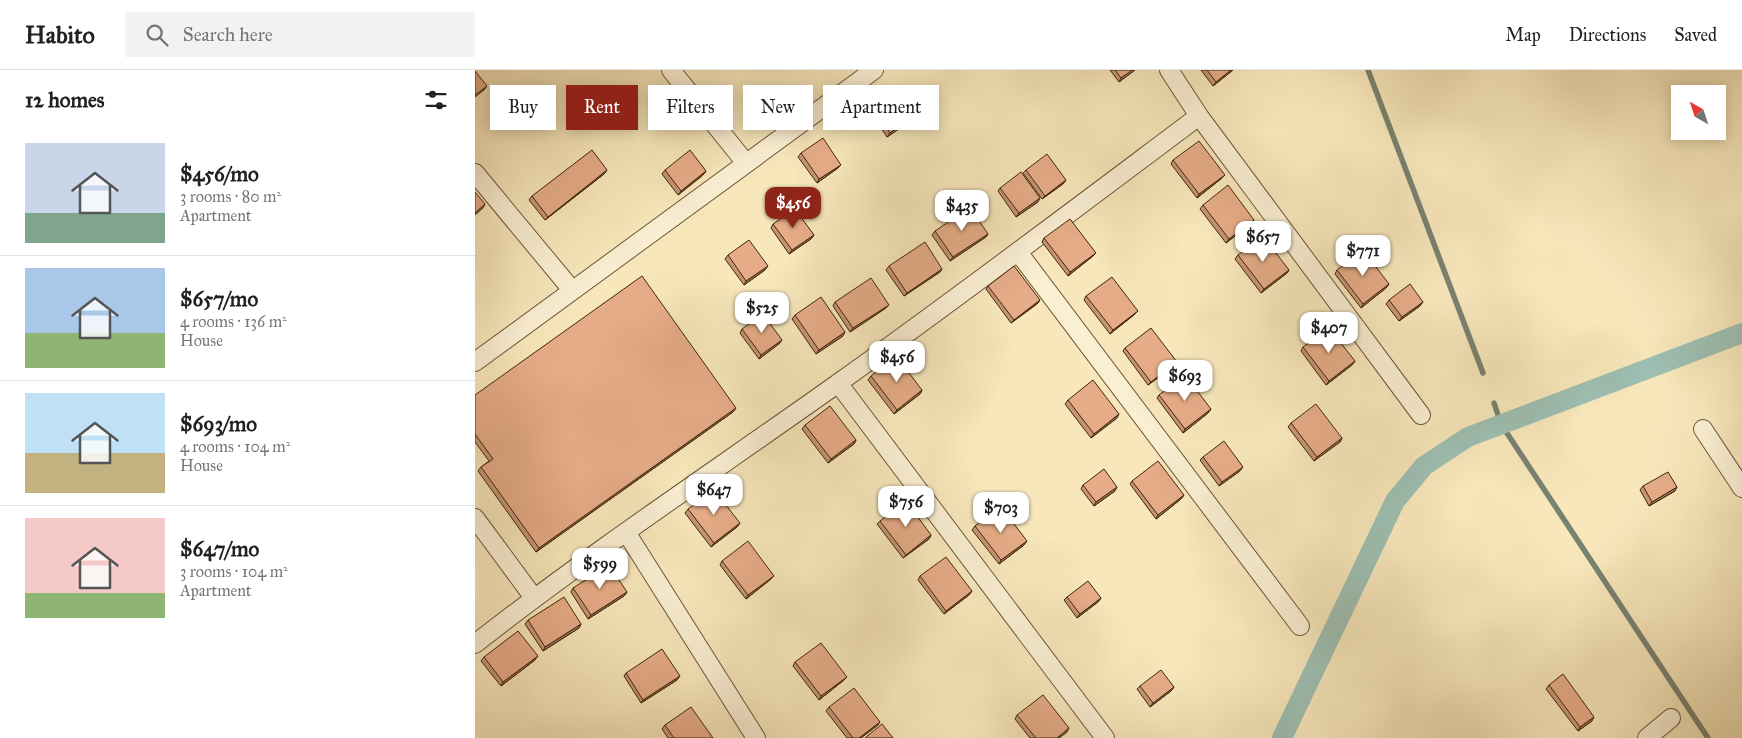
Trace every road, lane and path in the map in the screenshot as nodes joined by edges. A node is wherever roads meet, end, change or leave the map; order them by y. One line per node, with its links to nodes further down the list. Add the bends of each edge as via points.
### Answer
1 (671, 70): 5 (street)
2 (874, 70): 5 (street)
3 (1169, 70): 4 (street)
4 (1199, 116): 7 (street); 11 (street)
5 (745, 162): 8 (street)
6 (475, 173): 8 (street)
7 (1018, 252): 10 (street); 17 (street)
8 (572, 290): 9 (street)
9 (475, 362)
10 (838, 383): 15 (street); 21 (street)
11 (1421, 415)
12 (1703, 429): 13 (street)
13 (1742, 488)
14 (475, 518): 16 (street)
15 (626, 532): 16 (street); 20 (street)
16 (534, 598): 18 (street)
17 (1300, 626)
18 (475, 644)
19 (1671, 718): 22 (street)
20 (756, 738)
21 (1105, 738)
22 (1647, 738)

